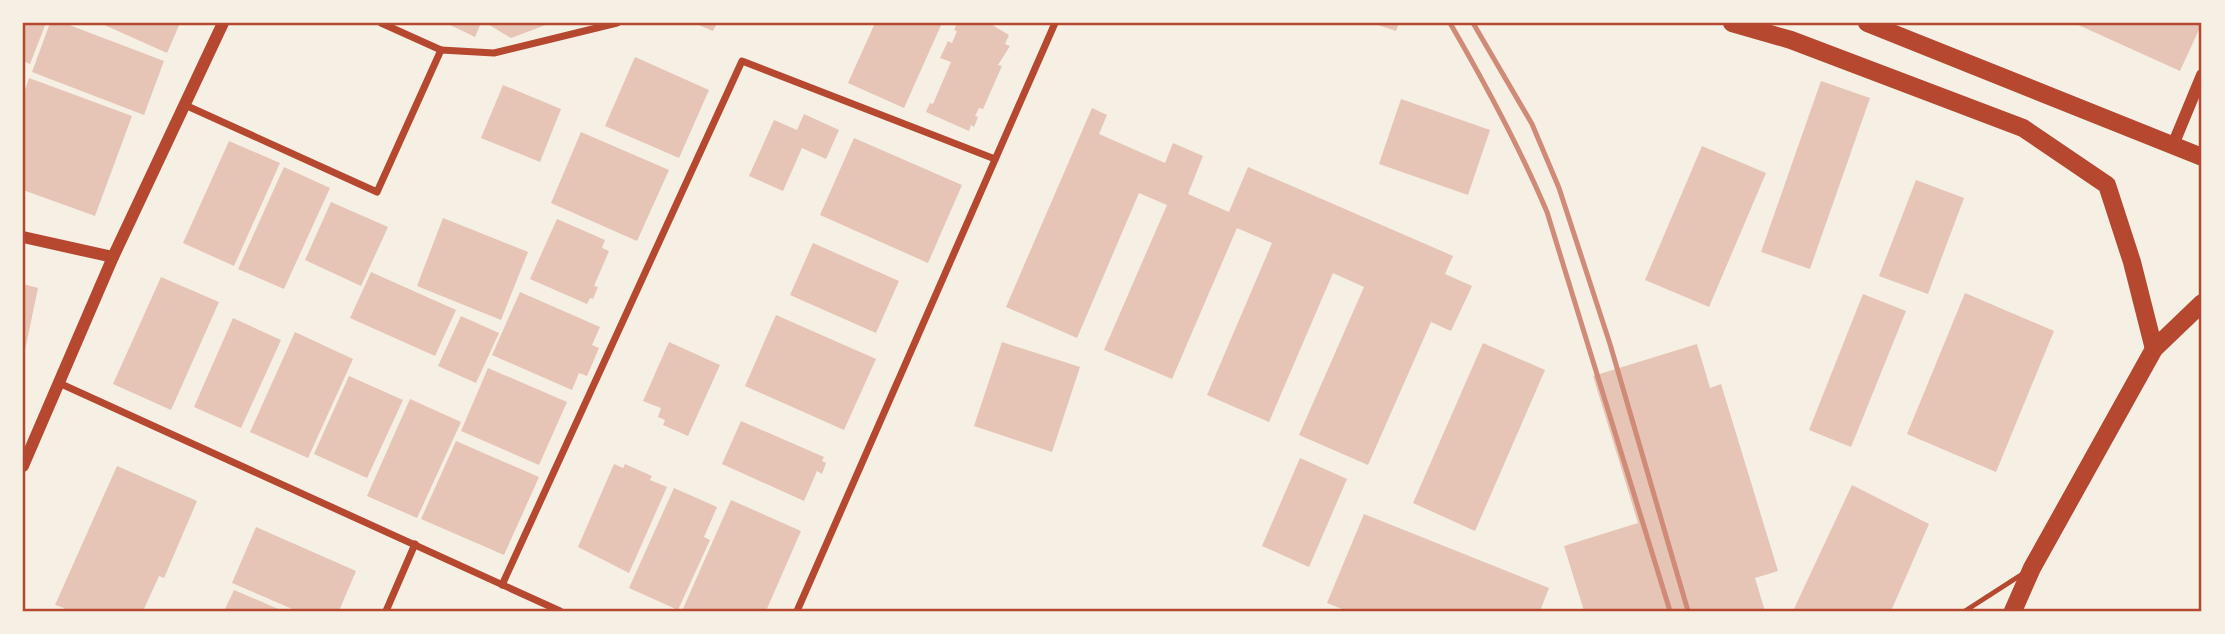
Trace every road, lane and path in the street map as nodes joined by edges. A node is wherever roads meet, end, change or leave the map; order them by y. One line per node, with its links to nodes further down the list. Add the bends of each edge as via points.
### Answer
1 (223, 23): 9 (street)
2 (382, 23): 7 (street)
3 (617, 23): 7 (street, via 494,53)
4 (1055, 23): 12 (street)
5 (1732, 23): 16 (main road, via 1791,40 2023,128 2107,185)
6 (1867, 23): 10 (main road)
7 (441, 50): 9 (street, via 377,192)
8 (2202, 75): 10 (street)
9 (185, 105): 14 (street)
10 (2173, 145): 11 (main road)
11 (2202, 157)
12 (995, 159): 21 (street, via 741,61); 24 (street)
13 (23, 237): 14 (street)
14 (113, 257): 17 (street)
15 (2202, 303): 16 (main road)
16 (2154, 349): 20 (main road)
17 (59, 383): 18 (street); 19 (street)
18 (23, 466)
19 (415, 544): 21 (street); 22 (street)
20 (2032, 568): 25 (lane); 26 (main road)
21 (502, 585): 23 (street)
22 (386, 611)
23 (560, 611)
24 (797, 611)
25 (1965, 611)
26 (2013, 611)

